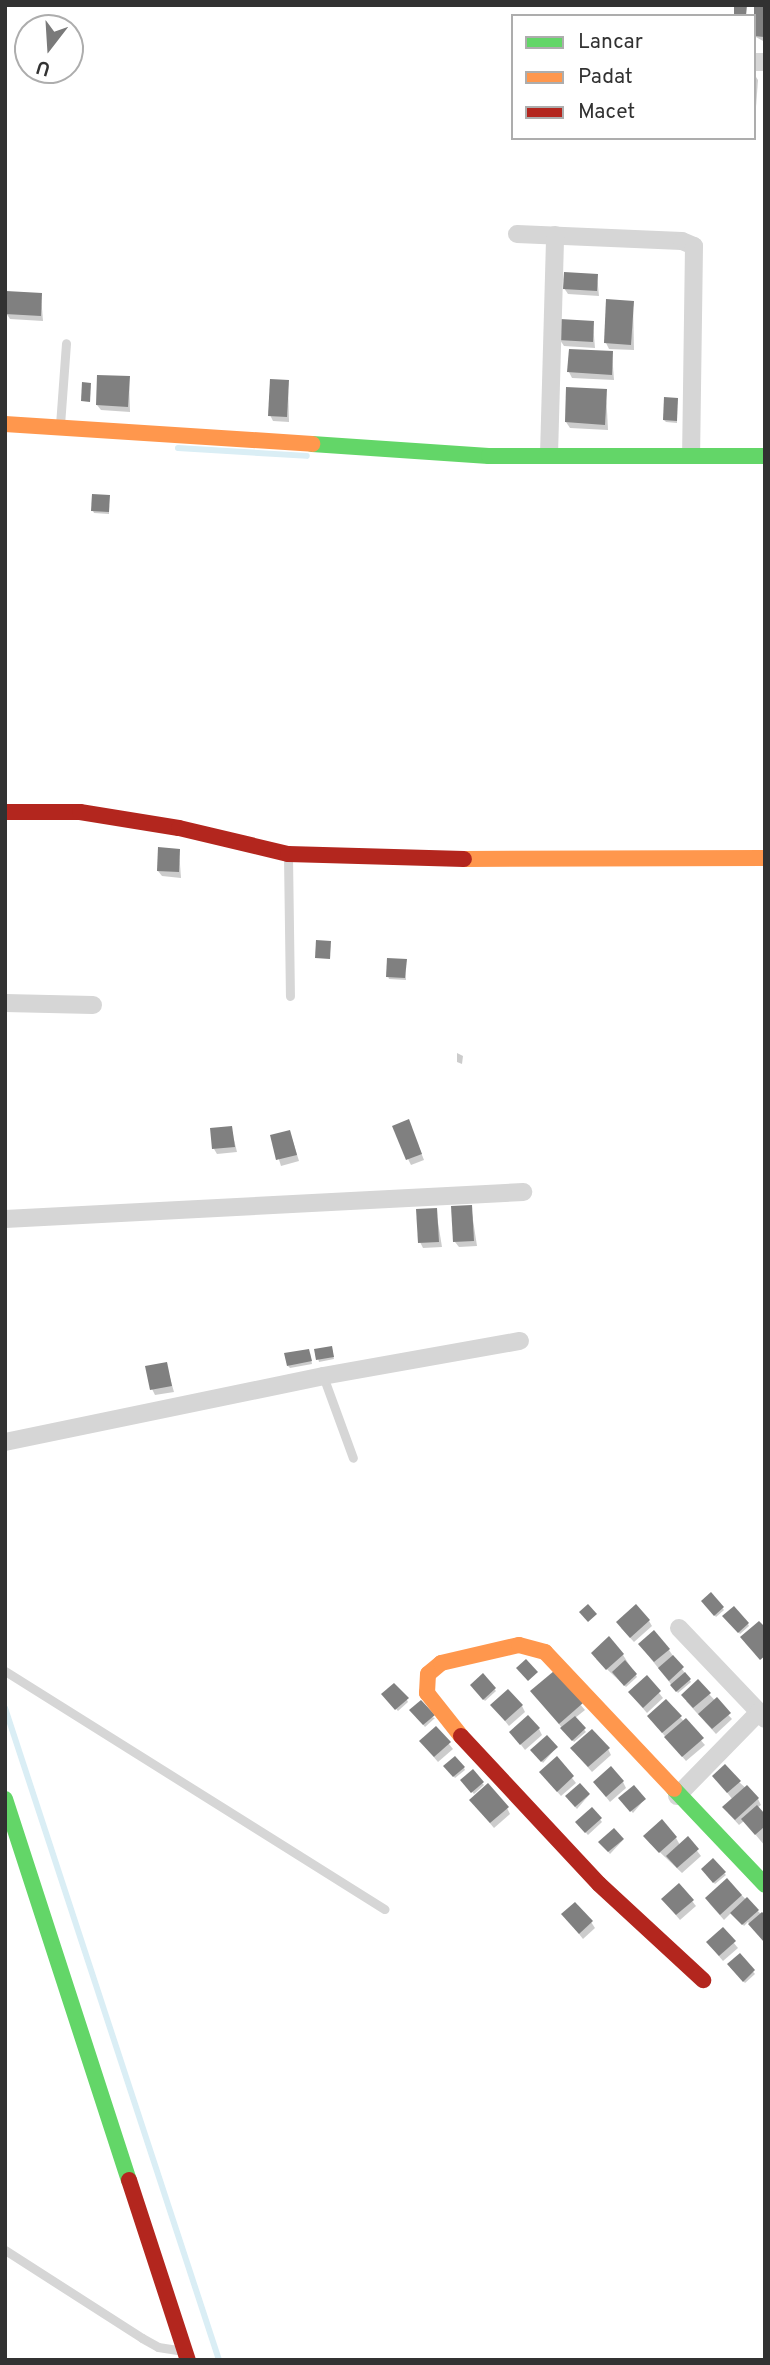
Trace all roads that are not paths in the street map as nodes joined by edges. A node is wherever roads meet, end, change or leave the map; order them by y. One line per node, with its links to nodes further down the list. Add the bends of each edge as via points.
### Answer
1 (517, 234): 2 (street)
2 (555, 235): 6 (street); 7 (street, via 682,241 694,246)
3 (66, 343): 5 (lane)
4 (5, 424): 5 (street)
5 (60, 428): 6 (street, via 330,447)
6 (549, 455): 7 (street)
7 (691, 455): 8 (street)
8 (765, 456)
9 (5, 812): 10 (street, via 118,817)
10 (288, 854): 11 (street, via 416,860); 12 (lane)
11 (765, 858)
12 (290, 996)
13 (5, 1003): 14 (street)
14 (93, 1005)
15 (523, 1192): 16 (street)
16 (5, 1219)
17 (520, 1342): 18 (street)
18 (323, 1376): 19 (street); 20 (lane)
19 (5, 1442)
20 (352, 1458)
21 (679, 1628): 23 (street)
22 (5, 1671): 27 (lane)
23 (762, 1716): 24 (street)
24 (677, 1796): 26 (street); 28 (street, via 537,1647 519,1645 451,1660 428,1674 427,1693 456,1731 599,1884)
25 (5, 1799): 30 (street)
26 (765, 1885)
27 (385, 1909)
28 (703, 1980)
29 (5, 2250): 30 (lane, via 150,2343)
30 (187, 2355)

